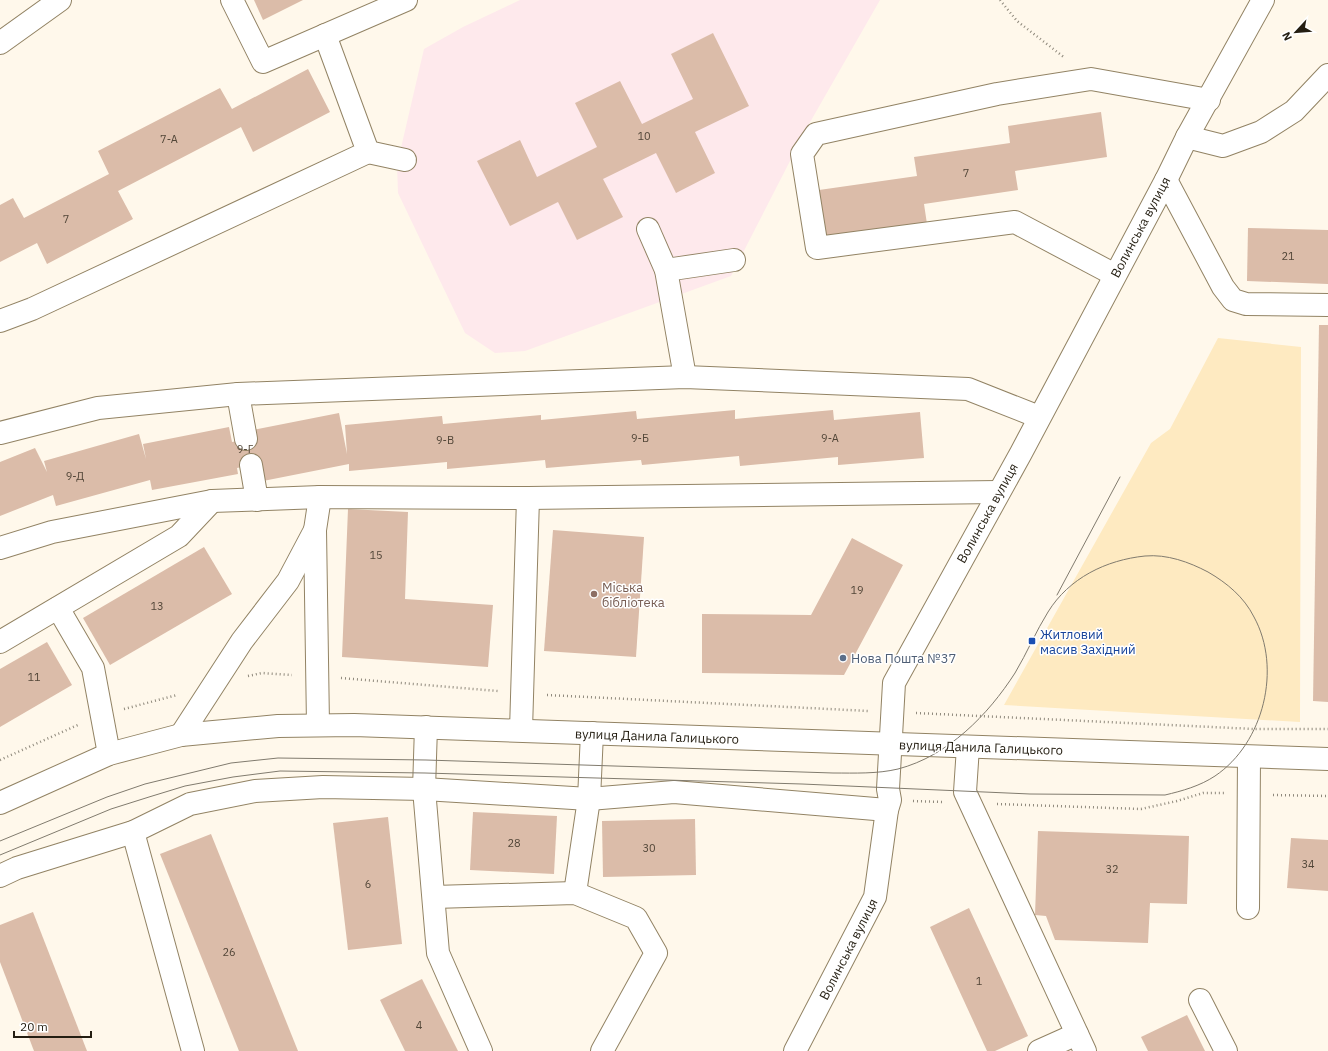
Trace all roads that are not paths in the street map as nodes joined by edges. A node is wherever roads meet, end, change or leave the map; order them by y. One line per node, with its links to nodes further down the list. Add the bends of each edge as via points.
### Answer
1 (60, 0): 6 (street)
2 (232, 0): 5 (street, via 264,62)
3 (406, 0): 5 (street)
4 (1263, 0): 8 (street, Волинська вулиця)
5 (325, 35): 10 (street)
6 (0, 43)
7 (1328, 75): 9 (street, via 1294,110 1261,132 1223,146)
8 (1209, 100): 9 (street, Волинська вулиця); 16 (street, via 1092,79 997,94 816,134 802,154 817,248 1015,222)
9 (1187, 137): 12 (street, Волинська вулиця)
10 (368, 152): 11 (street); 18 (street, via 39,306)
11 (405, 160)
12 (1166, 180): 16 (street, Волинська вулиця); 17 (street, via 1233,300 1246,304)
13 (648, 229): 15 (street)
14 (734, 260): 15 (street)
15 (666, 270): 19 (street)
16 (1115, 275): 21 (street, Волинська вулиця)
17 (1328, 305)
18 (0, 321)
19 (685, 377): 20 (street); 21 (street, via 968,389)
20 (238, 394): 22 (street, via 98,408); 23 (street)
21 (1039, 417): 25 (street, Волинська вулиця)
22 (0, 433)
23 (246, 439)
24 (251, 465): 28 (street)
25 (998, 492): 27 (street); 39 (street, Волинська вулиця, via 894,683)
26 (320, 497): 27 (street); 28 (street); 30 (street)
27 (528, 498): 36 (street)
28 (257, 500): 29 (street)
29 (212, 502): 31 (street, via 52,532); 32 (street, via 179,536)
30 (315, 530): 34 (street); 38 (street, via 288,581 242,641)
31 (0, 548)
32 (58, 608): 33 (street); 41 (street, via 93,668)
33 (0, 642)
34 (318, 725): 35 (street, вулиця Данила Галицького); 38 (street, вулиця Данила Галицького)
35 (426, 727): 36 (street, вулиця Данила Галицького); 44 (street)
36 (521, 730): 37 (street, вулиця Данила Галицького)
37 (592, 733): 39 (street, вулиця Данила Галицького); 45 (street)
38 (181, 735): 41 (street, вулиця Данила Галицького)
39 (891, 744): 40 (street, вулиця Данила Галицького); 47 (street, Волинська вулиця)
40 (968, 747): 42 (street, вулиця Данила Галицького); 54 (street, via 965,792)
41 (109, 754): 46 (street, вулиця Данила Галицького)
42 (1249, 757): 43 (street, вулиця Данила Галицького); 52 (street)
43 (1328, 759)
44 (424, 789): 45 (street); 48 (street, via 323,787 255,790 190,804); 51 (street)
45 (589, 799): 47 (street, via 674,792); 50 (street)
46 (0, 803)
47 (888, 805): 58 (street, Волинська вулиця, via 875,897)
48 (133, 832): 49 (street, via 17,868); 55 (street)
49 (0, 876)
50 (575, 893): 51 (street); 57 (street, via 636,918 656,953)
51 (434, 897): 56 (street, via 438,953)
52 (1248, 908)
53 (1200, 1000): 60 (street)
54 (1081, 1043): 59 (street)
55 (194, 1051)
56 (481, 1051)
57 (602, 1051)
58 (795, 1051)
59 (1039, 1051)
60 (1226, 1051)

